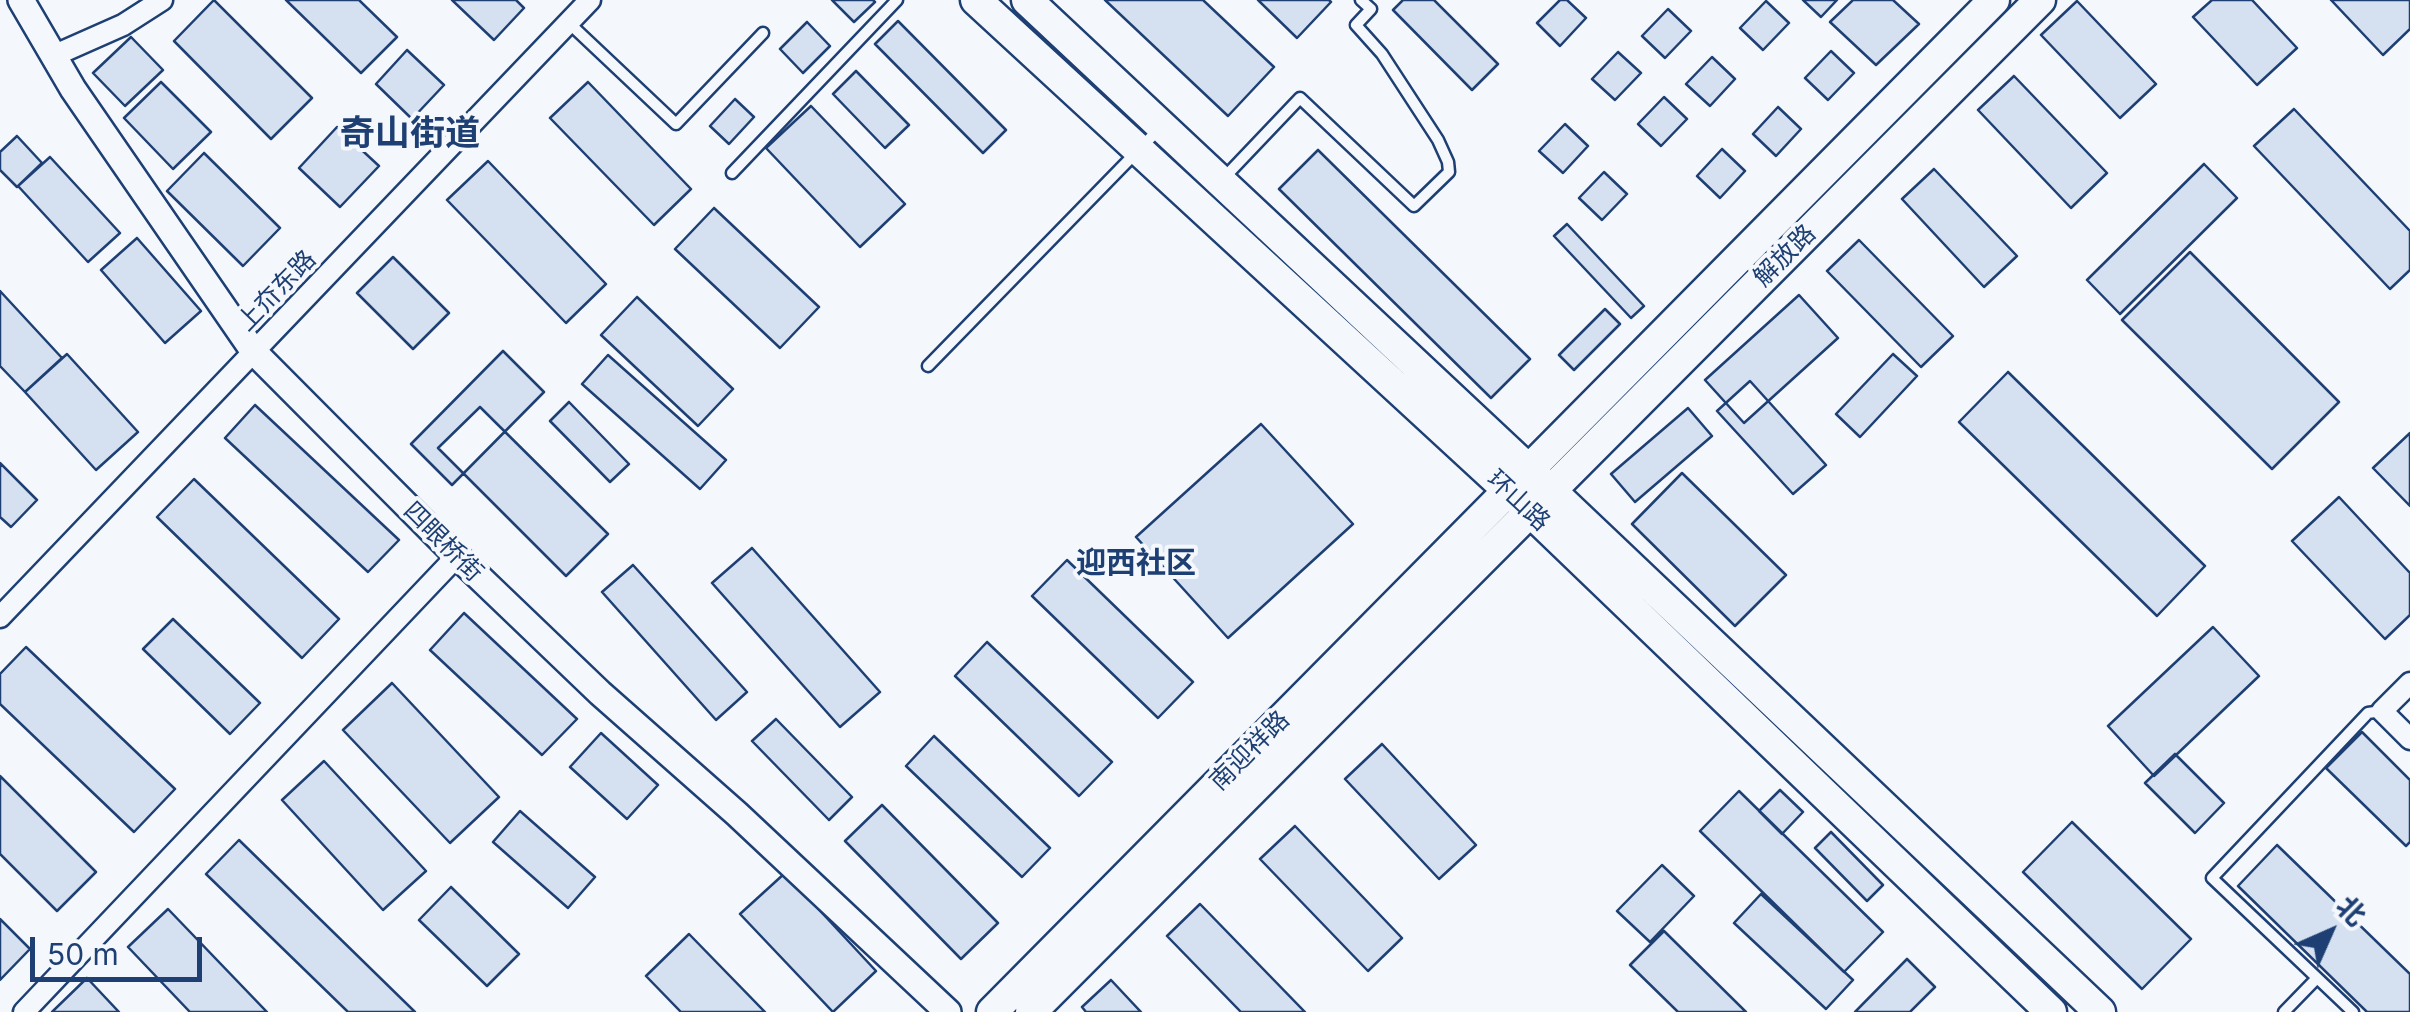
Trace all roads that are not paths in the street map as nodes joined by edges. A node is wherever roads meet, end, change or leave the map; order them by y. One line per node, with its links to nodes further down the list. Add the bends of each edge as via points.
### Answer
1 (21, 0): 12 (street, 四眼桥街)
2 (162, 0): 12 (street, via 123,26)
3 (590, 0): 10 (street, 上夼东路)
4 (897, 0): 15 (lane)
5 (976, 0): 14 (main road, 环山路)
6 (1026, 0): 13 (main road, 环山路)
7 (1361, 0): 16 (lane, via 1370,9 1356,25 1438,140 1449,172 1414,206 1300,98)
8 (1994, 0): 20 (main road, 解放路)
9 (2040, 0): 20 (main road, 解放路)
10 (569, 23): 11 (lane, via 676,124); 18 (street, 上夼东路)
11 (763, 32)
12 (52, 56): 18 (street, 四眼桥街)
13 (1162, 126): 14 (lane); 16 (main road, 环山路)
14 (1138, 152): 17 (main road, 环山路); 19 (lane)
15 (732, 173)
16 (1221, 182): 17 (lane); 20 (main road, 环山路)
17 (1197, 206): 20 (main road, 环山路)
18 (254, 352): 21 (street, 四眼桥街); 22 (street, 上夼东路)
19 (928, 366)
20 (1530, 491): 29 (main road, 南迎祥路); 30 (main road, 南迎祥路); 31 (main road, 环山路); 32 (main road, 环山路)
21 (457, 556): 27 (street); 28 (street, 四眼桥街)
22 (0, 617)
23 (2410, 682): 24 (street)
24 (2382, 711): 25 (street); 26 (lane, via 2368,713 2212,878)
25 (2410, 739)
26 (2317, 978): 33 (lane); 34 (lane)
27 (24, 1012)
28 (948, 1012)
29 (992, 1012)
30 (1031, 1012)
31 (2050, 1012)
32 (2100, 1012)
33 (2284, 1012)
34 (2353, 1012)

